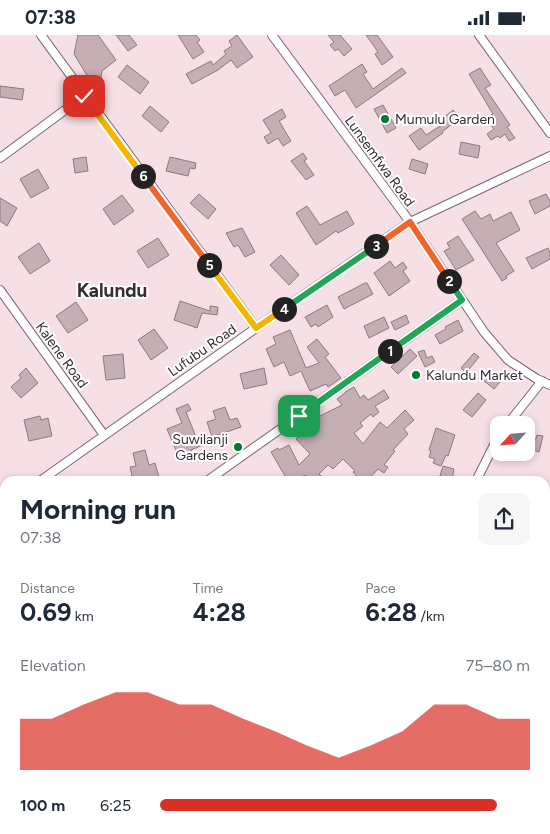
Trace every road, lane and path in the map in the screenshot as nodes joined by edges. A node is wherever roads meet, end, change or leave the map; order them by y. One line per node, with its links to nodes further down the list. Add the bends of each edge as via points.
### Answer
1 (41, 35): 4 (street)
2 (272, 35): 8 (street, Lunsemfwa Road)
3 (479, 35): 5 (street)
4 (84, 96): 7 (street); 11 (street)
5 (550, 133)
6 (550, 156): 8 (street, Lufubu Road)
7 (0, 158)
8 (410, 222): 10 (street, Lunsemfwa Road); 11 (street, Lufubu Road)
9 (0, 290): 15 (street, Kalene Road)
10 (462, 300): 12 (street, Lunsemfwa Road, via 508,360); 18 (street)
11 (256, 328): 15 (street, Lufubu Road)
12 (542, 381): 13 (street, Lunsemfwa Road); 14 (street)
13 (550, 385)
14 (513, 416)
15 (104, 435): 17 (street, Lufubu Road)
16 (490, 453): 19 (street)
17 (47, 476)
18 (214, 476)
19 (478, 476)

